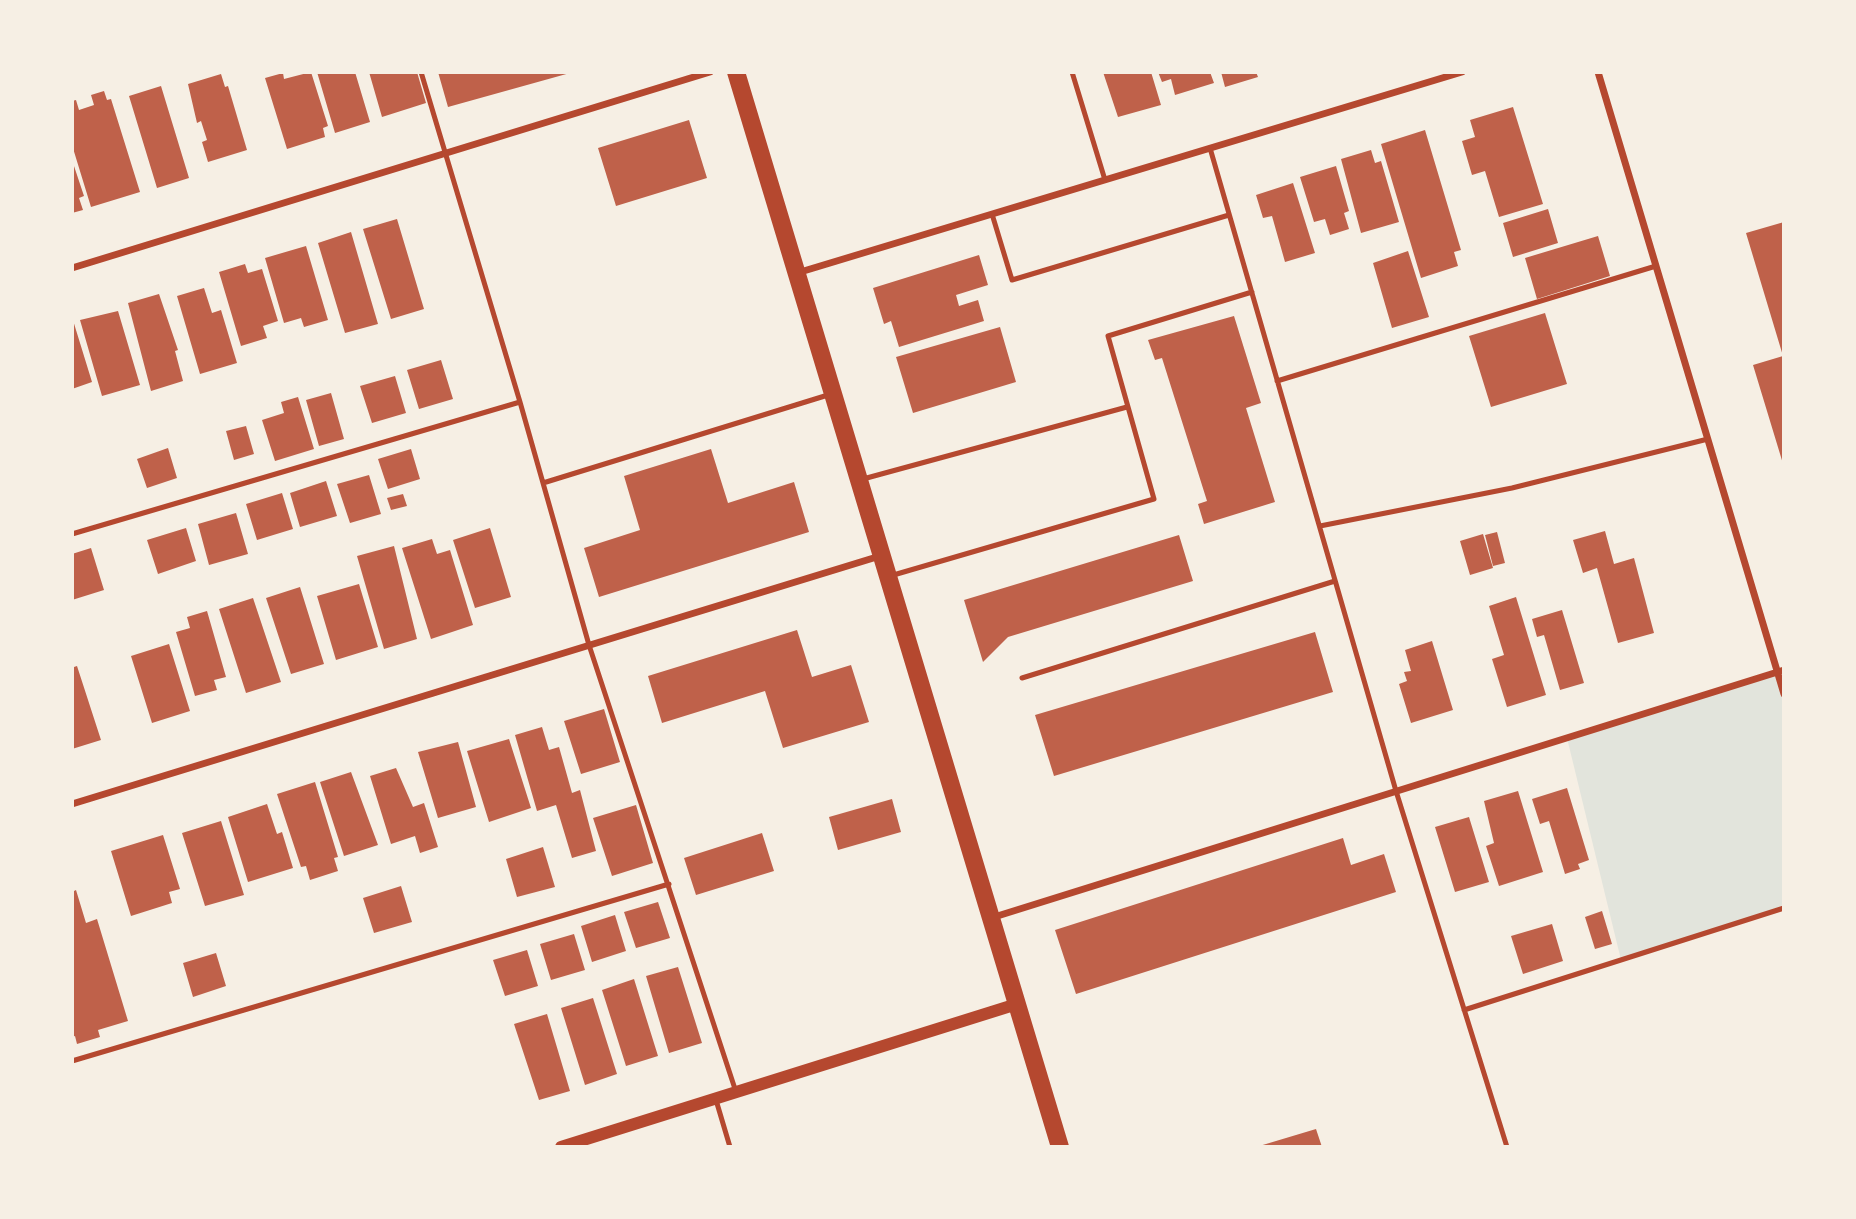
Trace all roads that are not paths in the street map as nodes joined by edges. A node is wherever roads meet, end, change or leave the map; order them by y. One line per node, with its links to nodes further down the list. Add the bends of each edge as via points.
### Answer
1 (421, 72): 8 (lane)
2 (710, 72): 8 (street)
3 (736, 72): 14 (main road)
4 (1072, 72): 9 (lane)
5 (1462, 72): 7 (street)
6 (1598, 72): 12 (street)
7 (1210, 148): 9 (street); 11 (lane)
8 (445, 155): 13 (street); 18 (lane)
9 (1105, 180): 10 (street)
10 (992, 214): 11 (lane, via 1012,280); 14 (street)
11 (1229, 215): 15 (lane)
12 (1656, 266): 16 (lane); 20 (street)
13 (72, 268)
14 (797, 273): 17 (main road)
15 (1252, 292): 16 (lane); 19 (lane, via 1108,336)
16 (1277, 381): 23 (lane)
17 (831, 394): 21 (main road); 22 (lane)
18 (520, 401): 22 (lane); 24 (lane)
19 (1127, 407): 21 (lane); 26 (lane, via 1154,499)
20 (1708, 439): 23 (lane, via 1512,488); 29 (street)
21 (859, 481): 25 (main road)
22 (543, 483): 28 (lane)
23 (1320, 526): 27 (lane)
24 (72, 534)
25 (881, 556): 26 (main road); 28 (street)
26 (887, 577): 36 (main road)
27 (1335, 581): 30 (lane); 32 (lane)
28 (589, 645): 33 (street); 34 (lane)
29 (1781, 671): 31 (street); 32 (street)
30 (1022, 678)
31 (1784, 694)
32 (1396, 791): 36 (street); 38 (lane)
33 (72, 804)
34 (669, 884): 39 (lane); 40 (lane)
35 (1784, 908): 38 (lane)
36 (991, 918): 37 (main road)
37 (1017, 1004): 40 (street); 44 (main road)
38 (1464, 1010): 45 (lane)
39 (72, 1061)
40 (736, 1092): 41 (street)
41 (716, 1098): 42 (street); 43 (lane)
42 (561, 1147)
43 (730, 1147)
44 (1060, 1147)
45 (1507, 1147)

